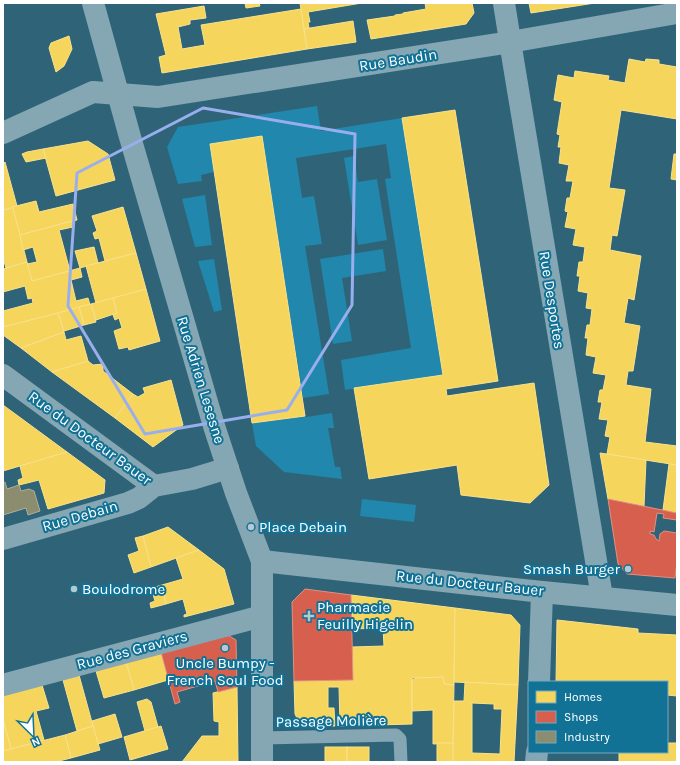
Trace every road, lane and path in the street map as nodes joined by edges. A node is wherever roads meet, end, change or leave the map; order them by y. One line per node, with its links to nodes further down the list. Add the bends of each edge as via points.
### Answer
1 (93, 3): 5 (street, Rue Adrien Lesesne)
2 (504, 3): 4 (street, Rue Desportes)
3 (677, 12): 4 (street, Rue Baudin)
4 (510, 42): 5 (street, Rue Baudin, via 158,97); 13 (street, Rue Desportes)
5 (118, 93): 6 (street, Rue Baudin, via 93,92); 8 (street, Rue Adrien Lesesne)
6 (3, 133)
7 (6, 380): 9 (street, Rue du Docteur Bauer)
8 (228, 468): 9 (street, Rue du Docteur Bauer, via 192,479); 11 (street, Rue Adrien Lesesne)
9 (154, 486): 10 (street, Rue Debain, via 128,503)
10 (3, 539)
11 (262, 561): 12 (street, Rue du Docteur Bauer); 15 (street, Rue Adrien Lesesne)
12 (542, 592): 13 (street, Rue du Docteur Bauer); 16 (street)
13 (602, 597): 14 (street, Rue du Docteur Bauer)
14 (677, 605)
15 (262, 616): 17 (street, Rue des Graviers); 18 (street, Rue Adrien Lesesne)
16 (539, 681)
17 (3, 685)
18 (263, 738): 19 (street, Rue Adrien Lesesne); 20 (lane, Passage Molière, via 396,735 400,739)
19 (262, 762)
20 (401, 762)

